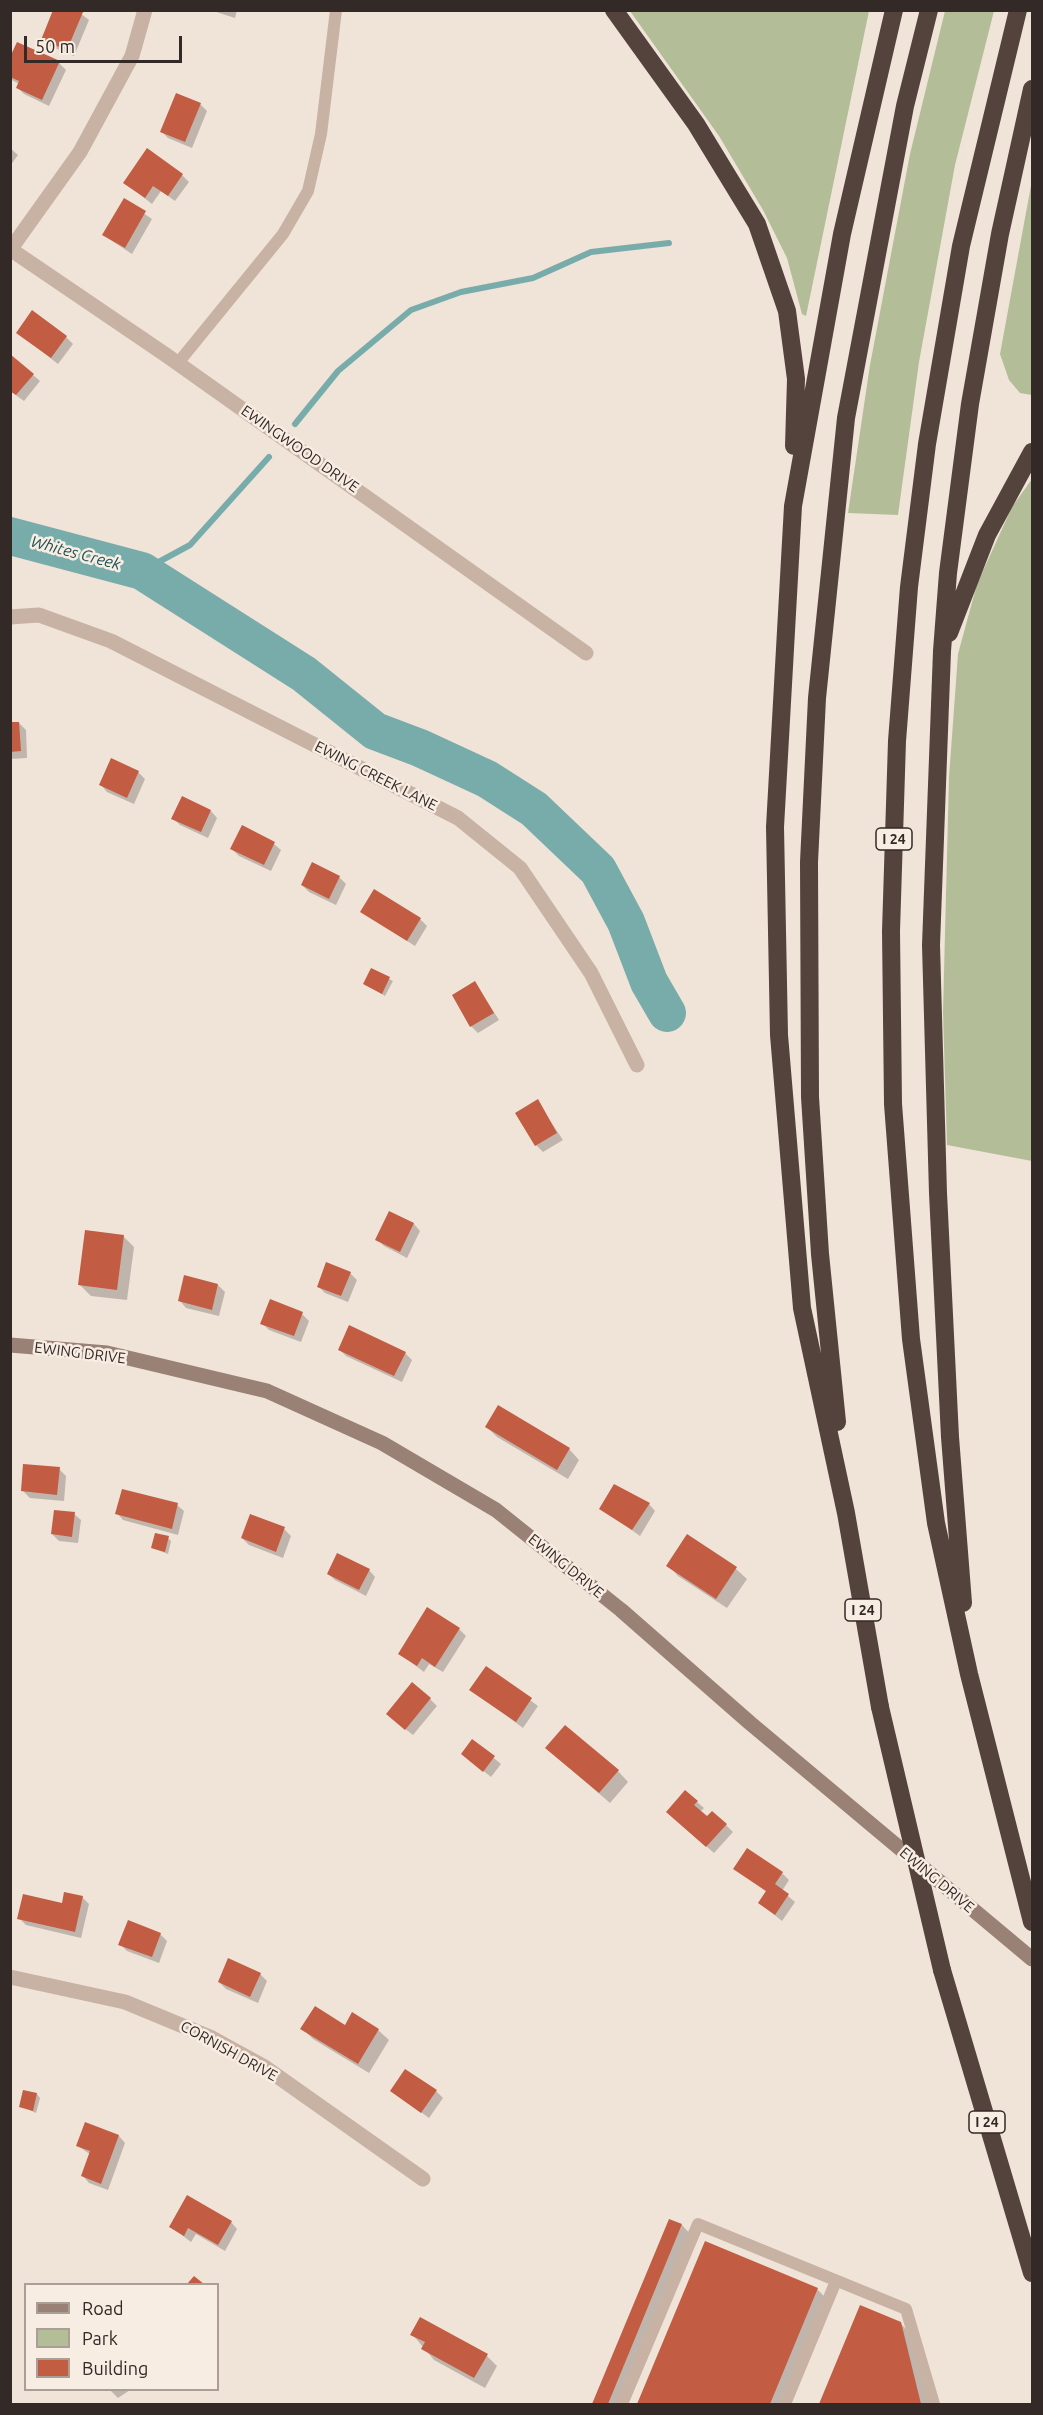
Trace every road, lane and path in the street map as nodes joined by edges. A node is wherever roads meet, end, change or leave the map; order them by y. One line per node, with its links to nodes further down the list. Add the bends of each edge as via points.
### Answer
1 (145, 10): 8 (street, via 132,56 80,152)
2 (336, 10): 9 (lane, via 321,134 308,191 283,234)
3 (614, 10): 11 (highway, via 728,173 757,224 773,266 787,311 796,380)
4 (894, 10): 11 (highway, via 842,234)
5 (930, 10): 17 (highway, I 24, via 903,118 846,418 817,698 809,862 810,1097 820,1254)
6 (1018, 10): 18 (highway, I 24, via 961,246 927,444 909,587 897,741 891,931 893,1104 911,1339 936,1523)
7 (1032, 89): 13 (highway, via 1000,234 970,404)
8 (11, 250): 9 (street, EWINGWOOD DRIVE)
9 (178, 363): 14 (street, EWINGWOOD DRIVE)
10 (1032, 452): 13 (highway, via 987,535)
11 (793, 506): 17 (highway, via 775,827 778,1035 802,1308)
12 (10, 617): 15 (street, EWING CREEK LANE, via 39,615 111,641 458,818 520,868 591,973)
13 (942, 651): 18 (highway, via 932,945 938,1192 950,1437)
14 (586, 653)
15 (637, 1065)
16 (10, 1345): 20 (street, EWING DRIVE, via 107,1353 267,1391 382,1443 487,1504 621,1610)
17 (846, 1513): 23 (highway, I 24, bridge, via 880,1707 942,1970)
18 (969, 1674): 19 (highway, I 24)
19 (1032, 1922)
20 (1032, 1959)
21 (10, 1977): 22 (street, CORNISH DRIVE, via 125,2002 212,2038 263,2066)
22 (423, 2179)
23 (1032, 2273)
24 (836, 2280): 25 (lane, via 698,2224); 26 (lane); 27 (lane, via 906,2309)
25 (622, 2404)
26 (785, 2404)
27 (934, 2404)

